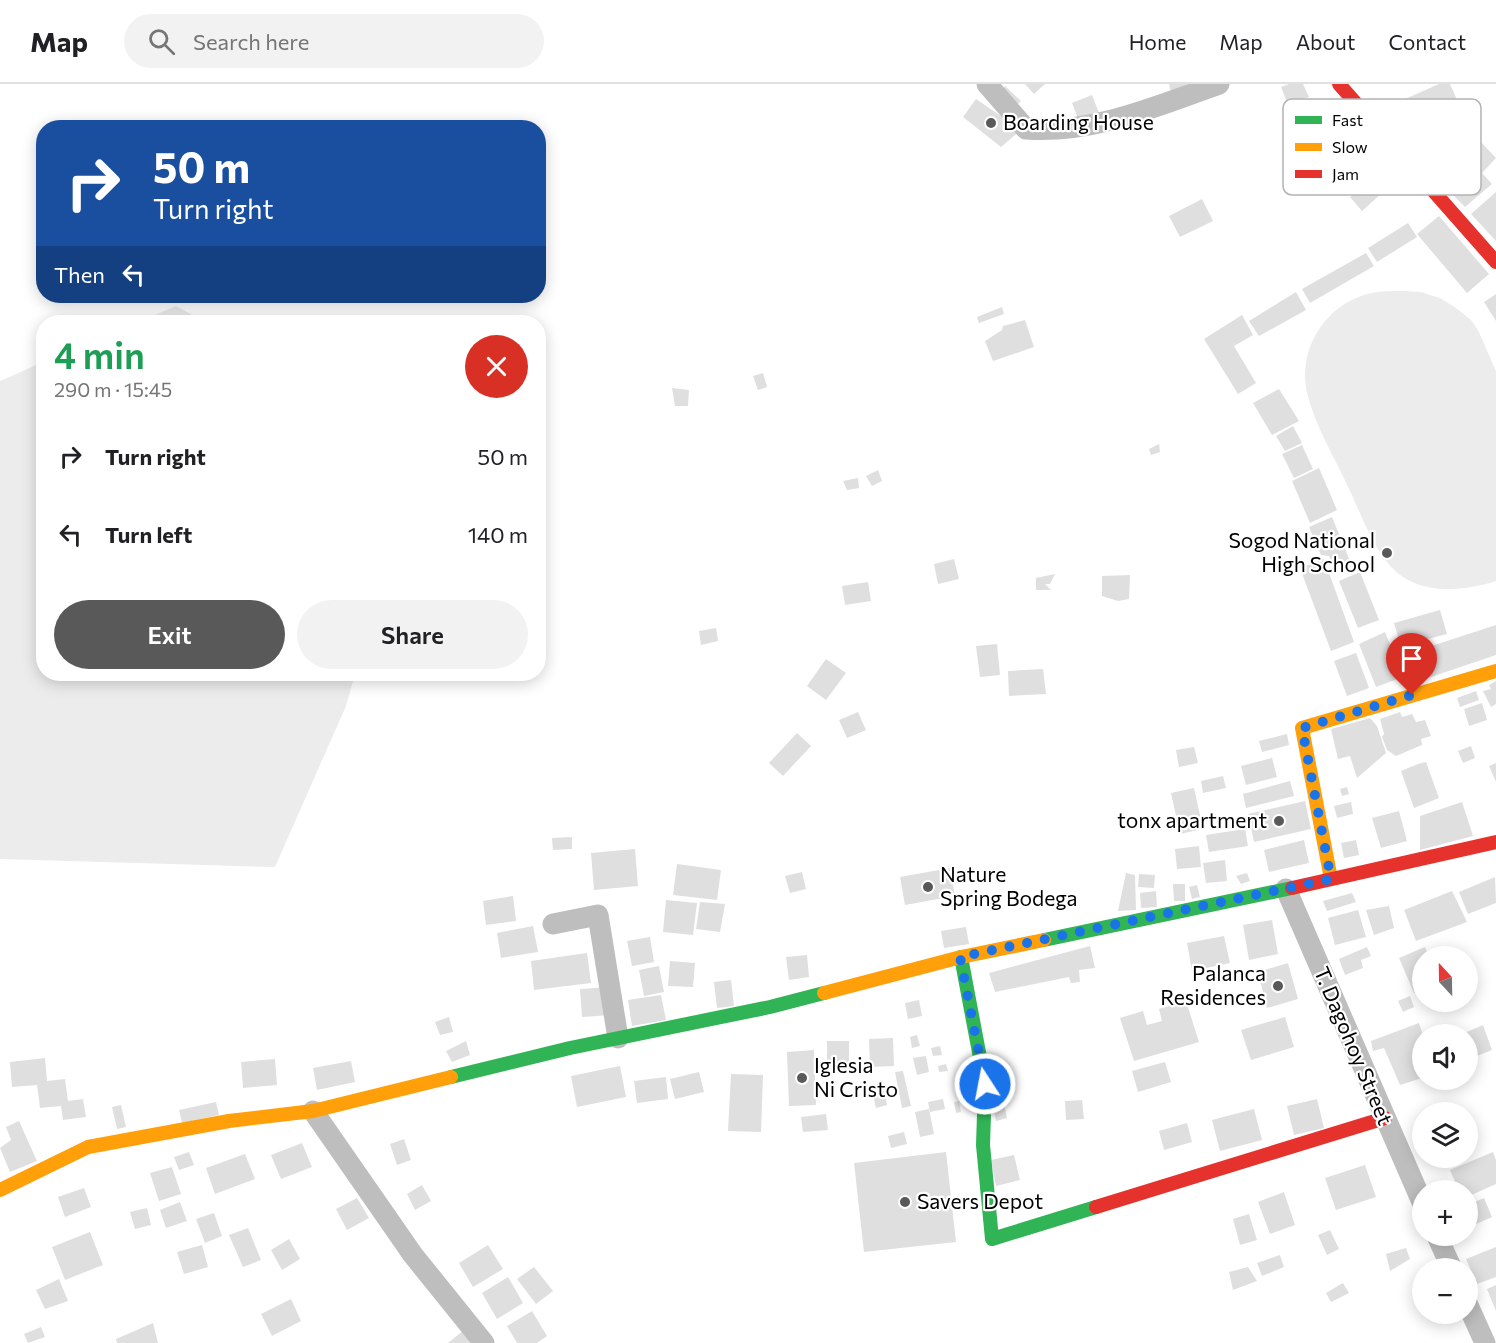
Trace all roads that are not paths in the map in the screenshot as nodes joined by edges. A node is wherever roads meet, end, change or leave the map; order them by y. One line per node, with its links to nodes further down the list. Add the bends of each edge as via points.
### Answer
1 (987, 84): 2 (street, via 1026,129 1046,130 1118,120)
2 (1219, 84)
3 (1339, 84): 4 (street)
4 (1352, 99)
5 (1437, 195): 6 (street)
6 (1496, 262)
7 (1496, 671): 9 (street, via 1302,728)
8 (1496, 842): 9 (street)
9 (1331, 879): 10 (street)
10 (1286, 889): 12 (street); 15 (street, T. Dagohoy Street)
11 (553, 924): 13 (street, via 598,915)
12 (960, 957): 13 (street, via 771,1006); 15 (street, via 985,1084 983,1145 992,1239)
13 (618, 1038): 14 (street)
14 (313, 1111): 17 (street, via 229,1121 88,1147); 19 (street, via 413,1255)
15 (1385, 1118): 16 (street, T. Dagohoy Street)
16 (1412, 1180)
17 (0, 1190)
18 (1476, 1324): 20 (street)
19 (484, 1343)
20 (1485, 1343)

